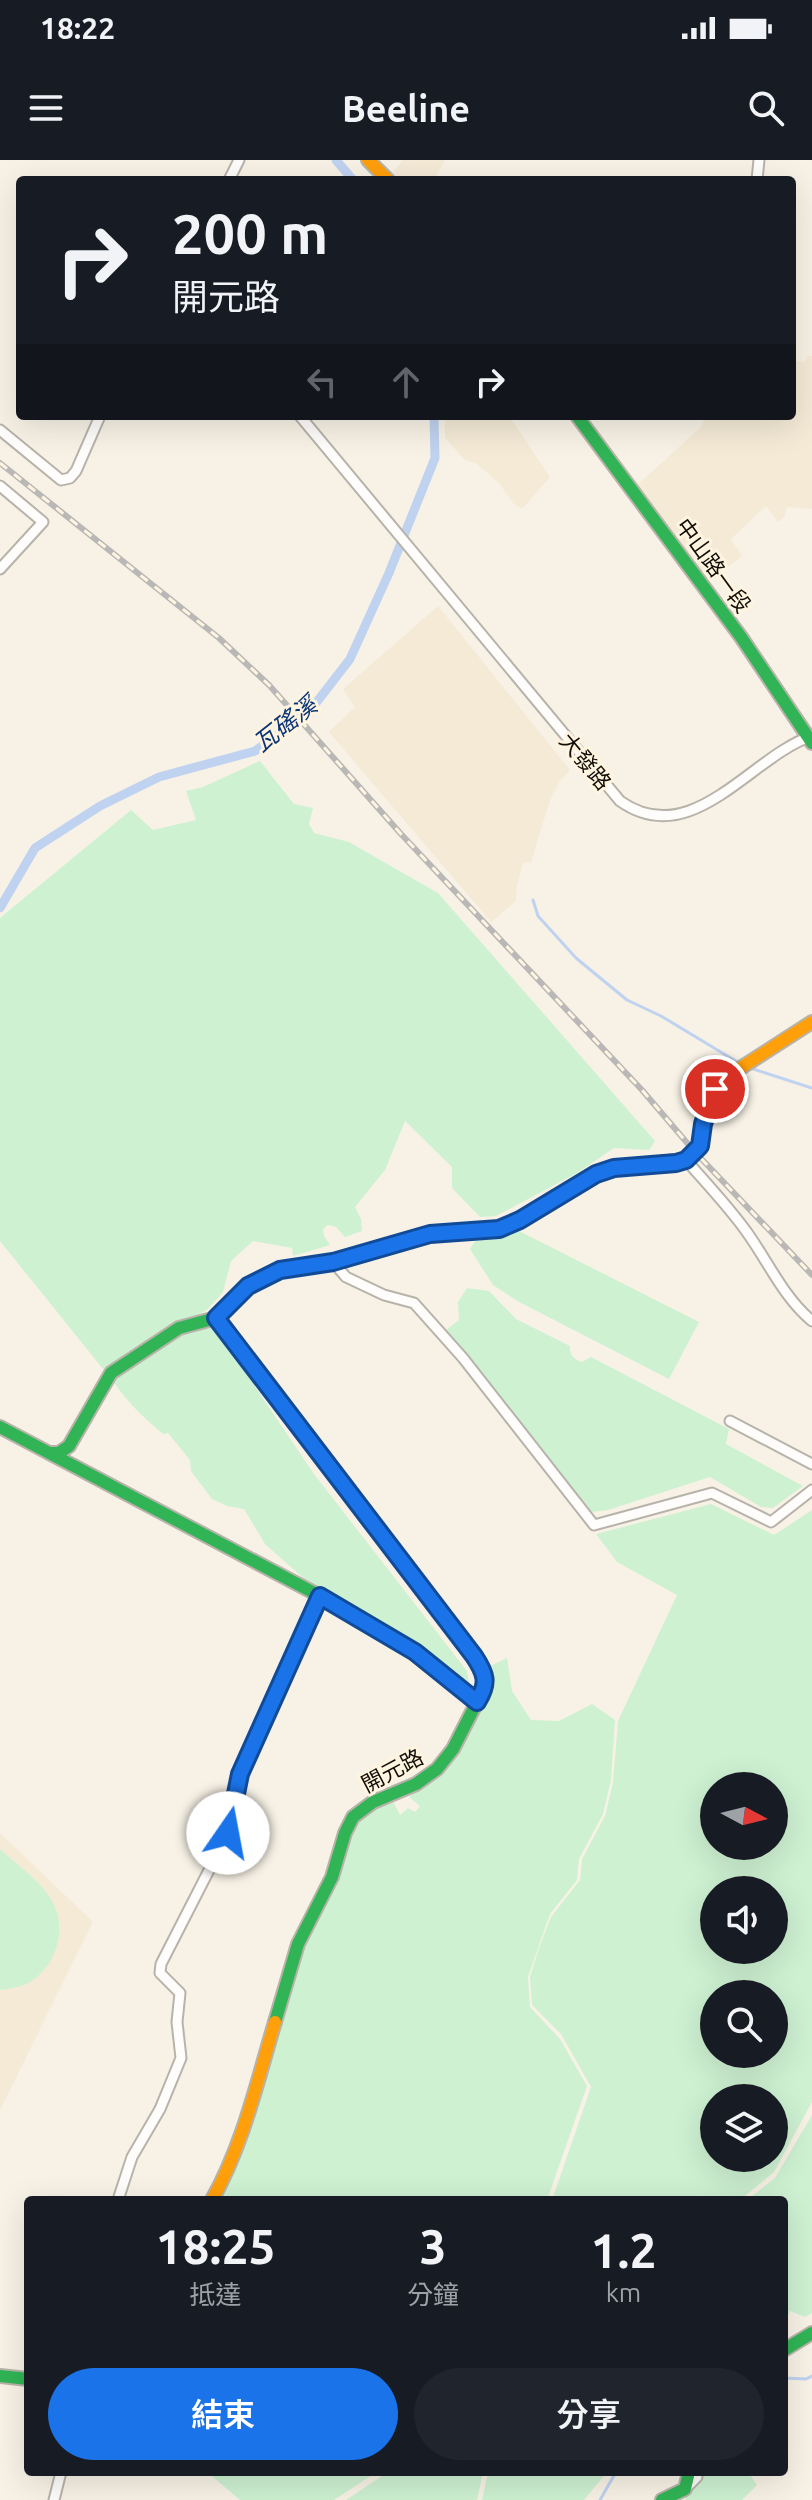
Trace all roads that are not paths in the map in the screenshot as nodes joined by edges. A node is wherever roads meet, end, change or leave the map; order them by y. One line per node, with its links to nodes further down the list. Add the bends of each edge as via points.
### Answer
1 (368, 160): 2 (street)
2 (384, 176)
3 (98, 420): 6 (street, via 76,471 61,480)
4 (303, 420): 9 (street, 大發路, via 628,807 666,815 688,811)
5 (580, 420): 9 (street, 中山路一段)
6 (0, 430)
7 (0, 486): 8 (street, via 43,522)
8 (0, 569)
9 (811, 738)
10 (812, 1022): 11 (street, via 715,1089 700,1146)
11 (686, 1160): 12 (street, via 605,1171 499,1229 430,1234); 14 (street)
12 (333, 1262): 13 (street, via 280,1270 248,1286); 19 (street, via 346,1277 414,1303 594,1525 712,1493 771,1522)
13 (216, 1318): 17 (street, via 179,1328 111,1373 69,1446 59,1453); 21 (street, via 474,1656 483,1670 485,1690)
14 (812, 1321)
15 (730, 1421): 18 (street)
16 (0, 1427): 17 (street)
17 (46, 1452): 20 (street)
18 (812, 1464)
19 (812, 1490)
20 (320, 1596): 21 (street, via 415,1652); 22 (street, via 240,1774 228,1833 161,1964 160,1973 180,1993 181,2058 132,2157)
21 (477, 1702): 23 (street, 開元路, via 434,1773 360,1809 347,1824 334,1874 298,1944 241,2138)
22 (119, 2196)
23 (214, 2196)
24 (812, 2333): 25 (street)
25 (788, 2348)
26 (0, 2376): 27 (street)
27 (24, 2379)
28 (60, 2476): 30 (street)
29 (692, 2476): 31 (street, via 685,2489)
30 (54, 2500)
31 (662, 2500)

